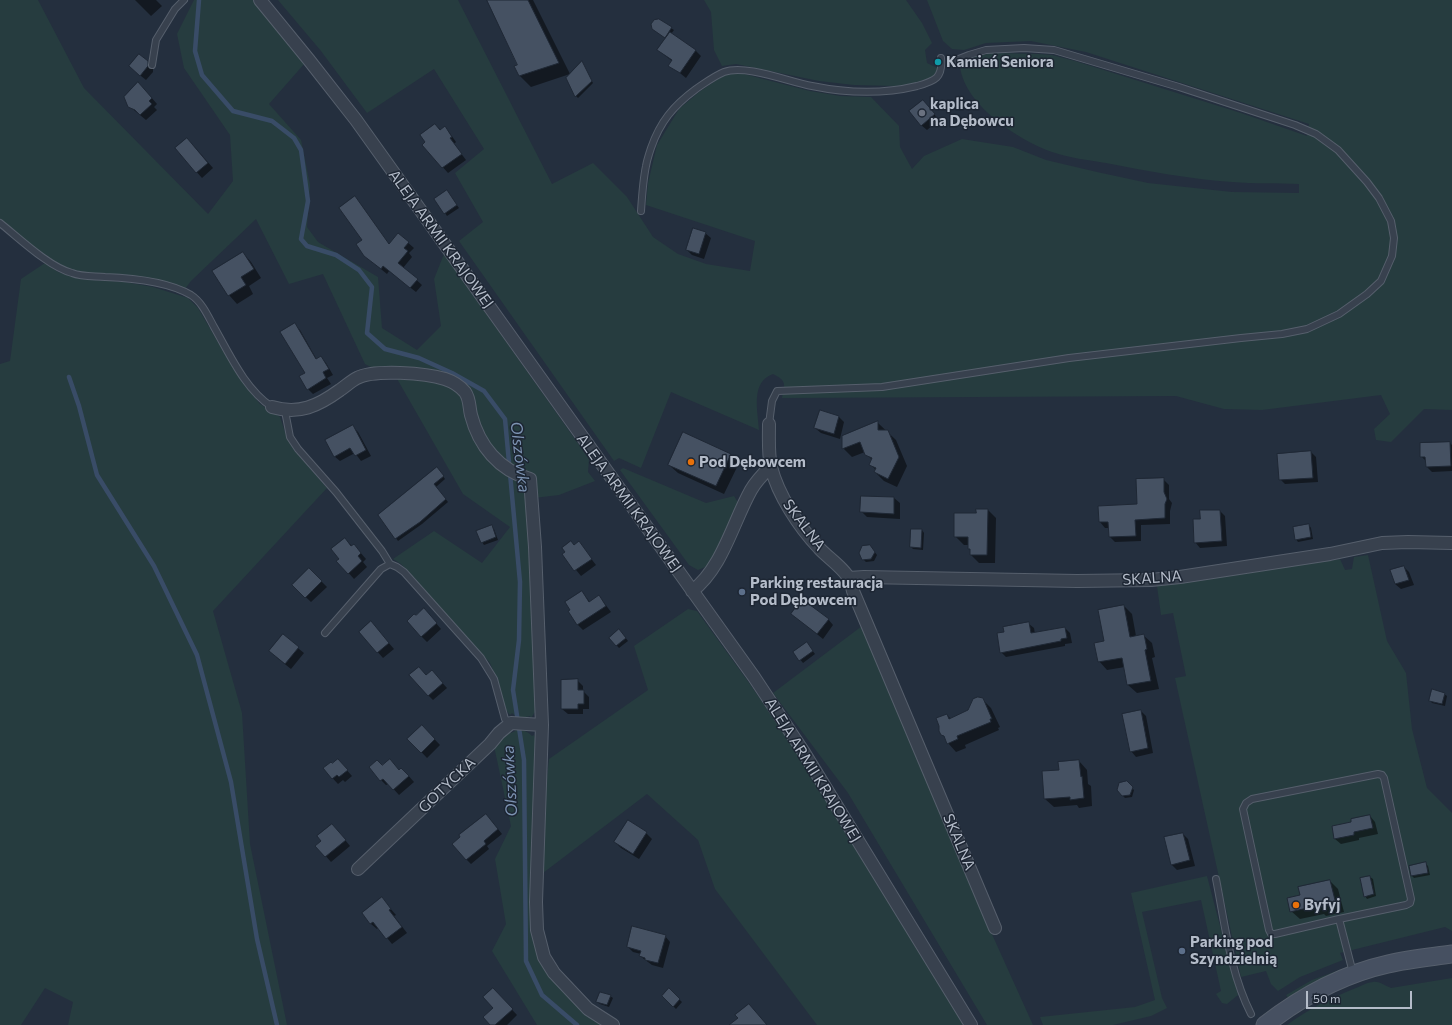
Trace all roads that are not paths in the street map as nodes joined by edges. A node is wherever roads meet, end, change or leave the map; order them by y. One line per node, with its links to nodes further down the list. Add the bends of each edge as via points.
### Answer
1 (184, 0): 5 (lane, via 175,9 156,40)
2 (260, 0): 15 (street, ALEJA ARMII KRAJOWEJ, via 356,120)
3 (941, 58): 6 (lane, via 942,67 935,80 927,84 884,91 842,91 757,72 724,72 684,98 670,111 657,133 646,165)
4 (951, 62): 10 (lane, via 986,50 1054,50 1179,87 1316,134 1338,150 1367,182 1391,221 1394,238 1392,256 1381,281 1339,314 1307,329 1068,358 882,387 777,392 772,401)
5 (152, 65)
6 (641, 211)
7 (0, 223): 8 (lane, via 45,258 72,274 154,282 192,296 202,306 250,386 262,401)
8 (272, 407): 9 (street)
9 (285, 411): 13 (lane, via 290,437 298,449 336,492); 18 (street, via 312,407 324,402 368,374 432,376 446,379 465,392 469,399 474,426 488,451 504,468 530,479 535,547)
10 (768, 424): 11 (street, SKALNA)
11 (771, 466): 14 (street, SKALNA, via 782,495 801,526 819,549); 15 (street, via 752,489 706,579)
12 (1452, 543): 14 (street, SKALNA, via 1382,543 1330,554 1151,580)
13 (390, 564): 16 (lane, via 381,569); 17 (lane, via 404,572 481,658 494,679 505,719)
14 (849, 578): 22 (street, SKALNA, via 852,591)
15 (692, 591): 27 (street, ALEJA ARMII KRAJOWEJ, via 792,735)
16 (325, 633)
17 (511, 723): 18 (street); 19 (street, GOTYCKA)
18 (537, 725): 26 (street, via 537,930 544,957 554,973 588,1009)
19 (358, 869)
20 (1216, 879): 25 (lane, via 1237,978)
21 (1339, 919): 21 (lane, via 1271,934 1243,809 1252,799 1382,775 1410,903); 24 (lane)
22 (995, 928)
23 (1452, 954): 24 (street, via 1388,964)
24 (1354, 975): 28 (street, via 1305,997)
25 (1251, 1014)
26 (613, 1025)
27 (971, 1025)
28 (1265, 1025)

